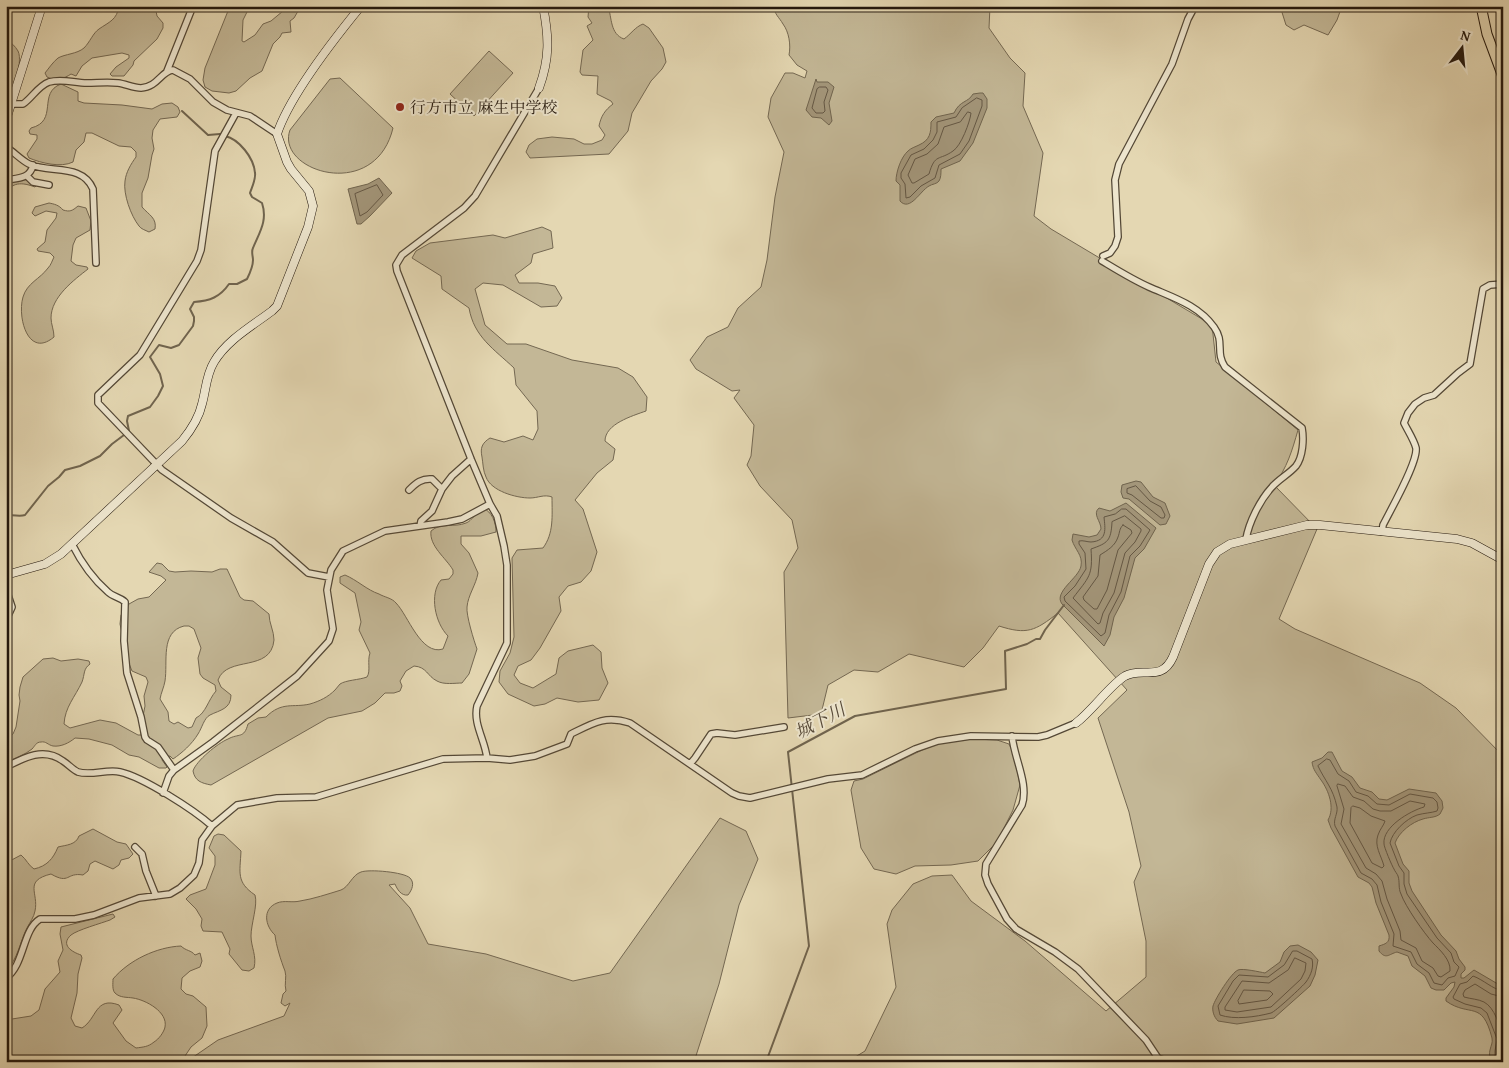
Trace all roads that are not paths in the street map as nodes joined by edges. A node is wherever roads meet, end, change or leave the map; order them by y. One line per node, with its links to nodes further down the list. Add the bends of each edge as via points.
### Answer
1 (42, 6): 10 (street)
2 (193, 6): 7 (street)
3 (360, 6): 13 (street, via 308,77)
4 (543, 6): 9 (street, via 548,36 545,71)
5 (1195, 6): 28 (street, via 1172,64 1119,164 1114,180 1118,237 1110,253 1102,258 1148,287 1195,308 1219,335 1219,356 1225,367 1302,428 1304,436 1298,464 1271,488 1248,527)
6 (1481, 6): 8 (main road, via 1489,42)
7 (167, 71): 10 (street, via 156,82 141,88 117,83 49,82 23,104); 11 (street, via 184,75 213,102)
8 (1503, 77)
9 (539, 88): 21 (street, via 475,196 457,214 402,255 396,265)
10 (12, 104): 12 (street)
11 (236, 113): 13 (street, via 250,116); 22 (street, via 215,151 197,261 140,355 98,396 98,403)
12 (6, 120)
13 (277, 134): 22 (street, via 291,169 312,196 313,211 308,227 277,306 235,338 219,355 209,373 195,422 182,441)
14 (6, 147): 15 (street)
15 (33, 165): 16 (street); 19 (street, via 73,172 92,185)
16 (27, 176): 17 (street); 18 (street, via 33,182)
17 (6, 180)
18 (49, 185)
19 (96, 263)
20 (1503, 284): 27 (street, via 1483,289 1470,364 1408,413 1404,423 1416,448 1415,454)
21 (471, 459): 23 (street); 25 (street)
22 (158, 464): 29 (street); 32 (street, via 232,518 273,542 308,573)
23 (442, 489): 24 (street, via 429,478 415,483); 26 (street, via 432,511)
24 (409, 490)
25 (490, 504): 26 (street, via 462,519); 38 (street, via 501,530 507,565 508,634 504,652 477,706 476,721)
26 (420, 526): 32 (street, via 385,531 343,551)
27 (1382, 532): 28 (street, via 1307,525); 30 (street, via 1465,541)
28 (1246, 539): 35 (street, via 1223,548 1212,557 1166,668 1150,674 1136,673 1124,677)
29 (72, 544): 31 (street, via 44,564); 41 (street, via 82,564 109,594 125,602 127,673 145,737 158,747)
30 (1503, 560)
31 (6, 575)
32 (329, 577): 41 (street, via 327,590 333,630 329,641 298,676)
33 (6, 588): 34 (street, via 12,607)
34 (6, 620)
35 (1076, 723): 37 (street, via 1038,737)
36 (784, 727): 39 (street, via 735,735 711,734)
37 (1012, 736): 39 (street, via 971,736 938,741 862,775 828,779 750,798 740,796); 47 (street, via 1026,795 986,864 984,875 988,884 1016,929 1078,969 1146,1040 1158,1058)
38 (487, 758): 39 (street, via 510,760 548,752 567,744 571,734 596,722 613,719 630,723); 43 (street, via 429,762 316,797 244,803)
39 (690, 764)
40 (6, 767): 42 (street, via 34,754 47,754 80,772 120,772)
41 (174, 770): 42 (street)
42 (163, 793): 43 (street)
43 (212, 826): 45 (street, via 202,840 194,875 170,894)
44 (135, 847): 45 (street, via 142,854)
45 (156, 896): 46 (street, via 139,898 75,919 40,919 34,925 16,968)
46 (6, 978)
47 (1168, 1062)

